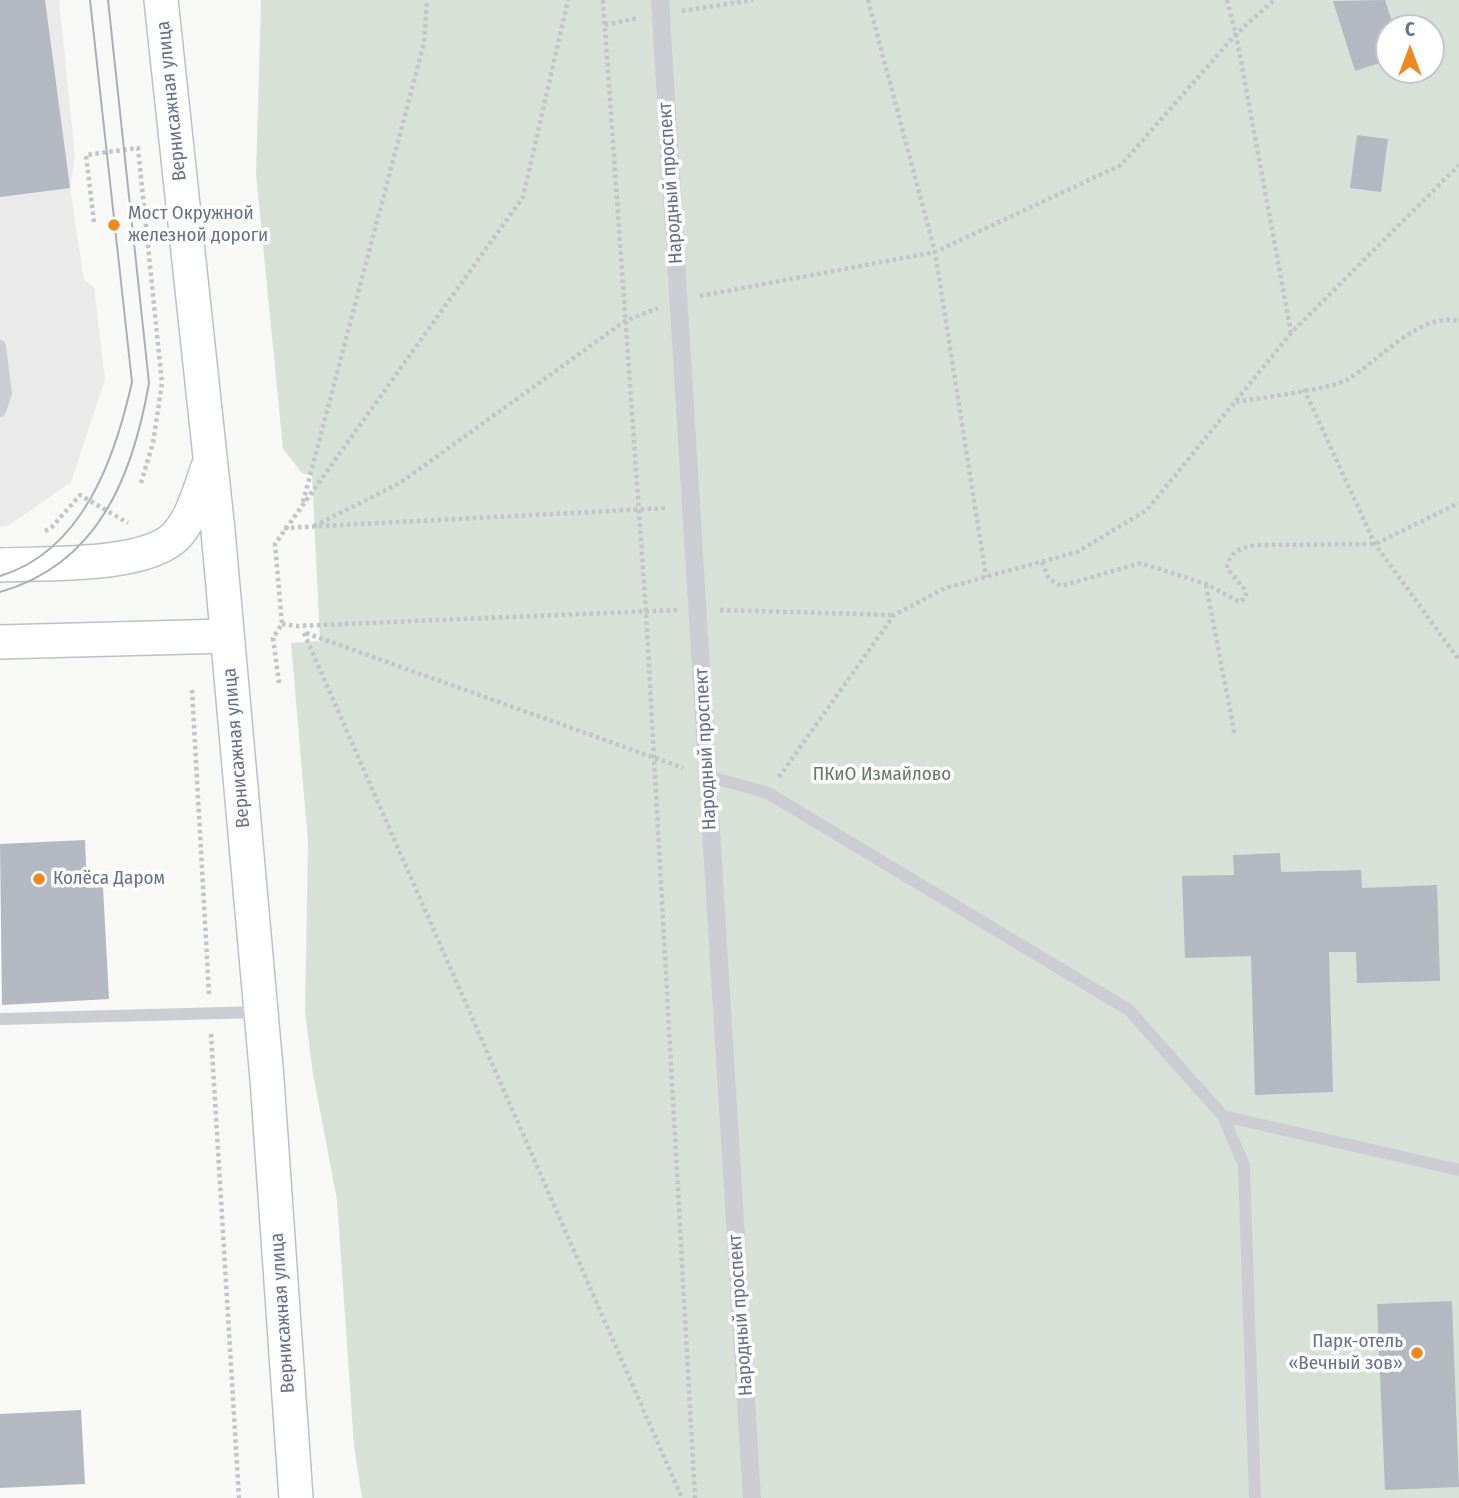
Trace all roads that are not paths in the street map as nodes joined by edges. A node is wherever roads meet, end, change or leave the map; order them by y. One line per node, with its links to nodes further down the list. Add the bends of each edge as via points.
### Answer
1 (161, 0): 5 (main road, Вернисажная улица)
2 (660, 0): 9 (street, Народный проспект)
3 (0, 346): 4 (lane, via 6,393)
4 (0, 411)
5 (210, 461): 6 (main road, via 194,507 179,533 163,547 103,559); 7 (main road, Вернисажная улица)
6 (0, 565)
7 (227, 636): 8 (main road); 10 (main road, Вернисажная улица)
8 (0, 642)
9 (707, 776): 12 (lane, via 768,793 1129,1010); 15 (street, Народный проспект)
10 (261, 1012): 11 (lane); 14 (main road, Вернисажная улица)
11 (0, 1019)
12 (1223, 1116): 13 (lane); 16 (lane, via 1244,1165)
13 (1459, 1170)
14 (296, 1498)
15 (752, 1498)
16 (1255, 1498)

